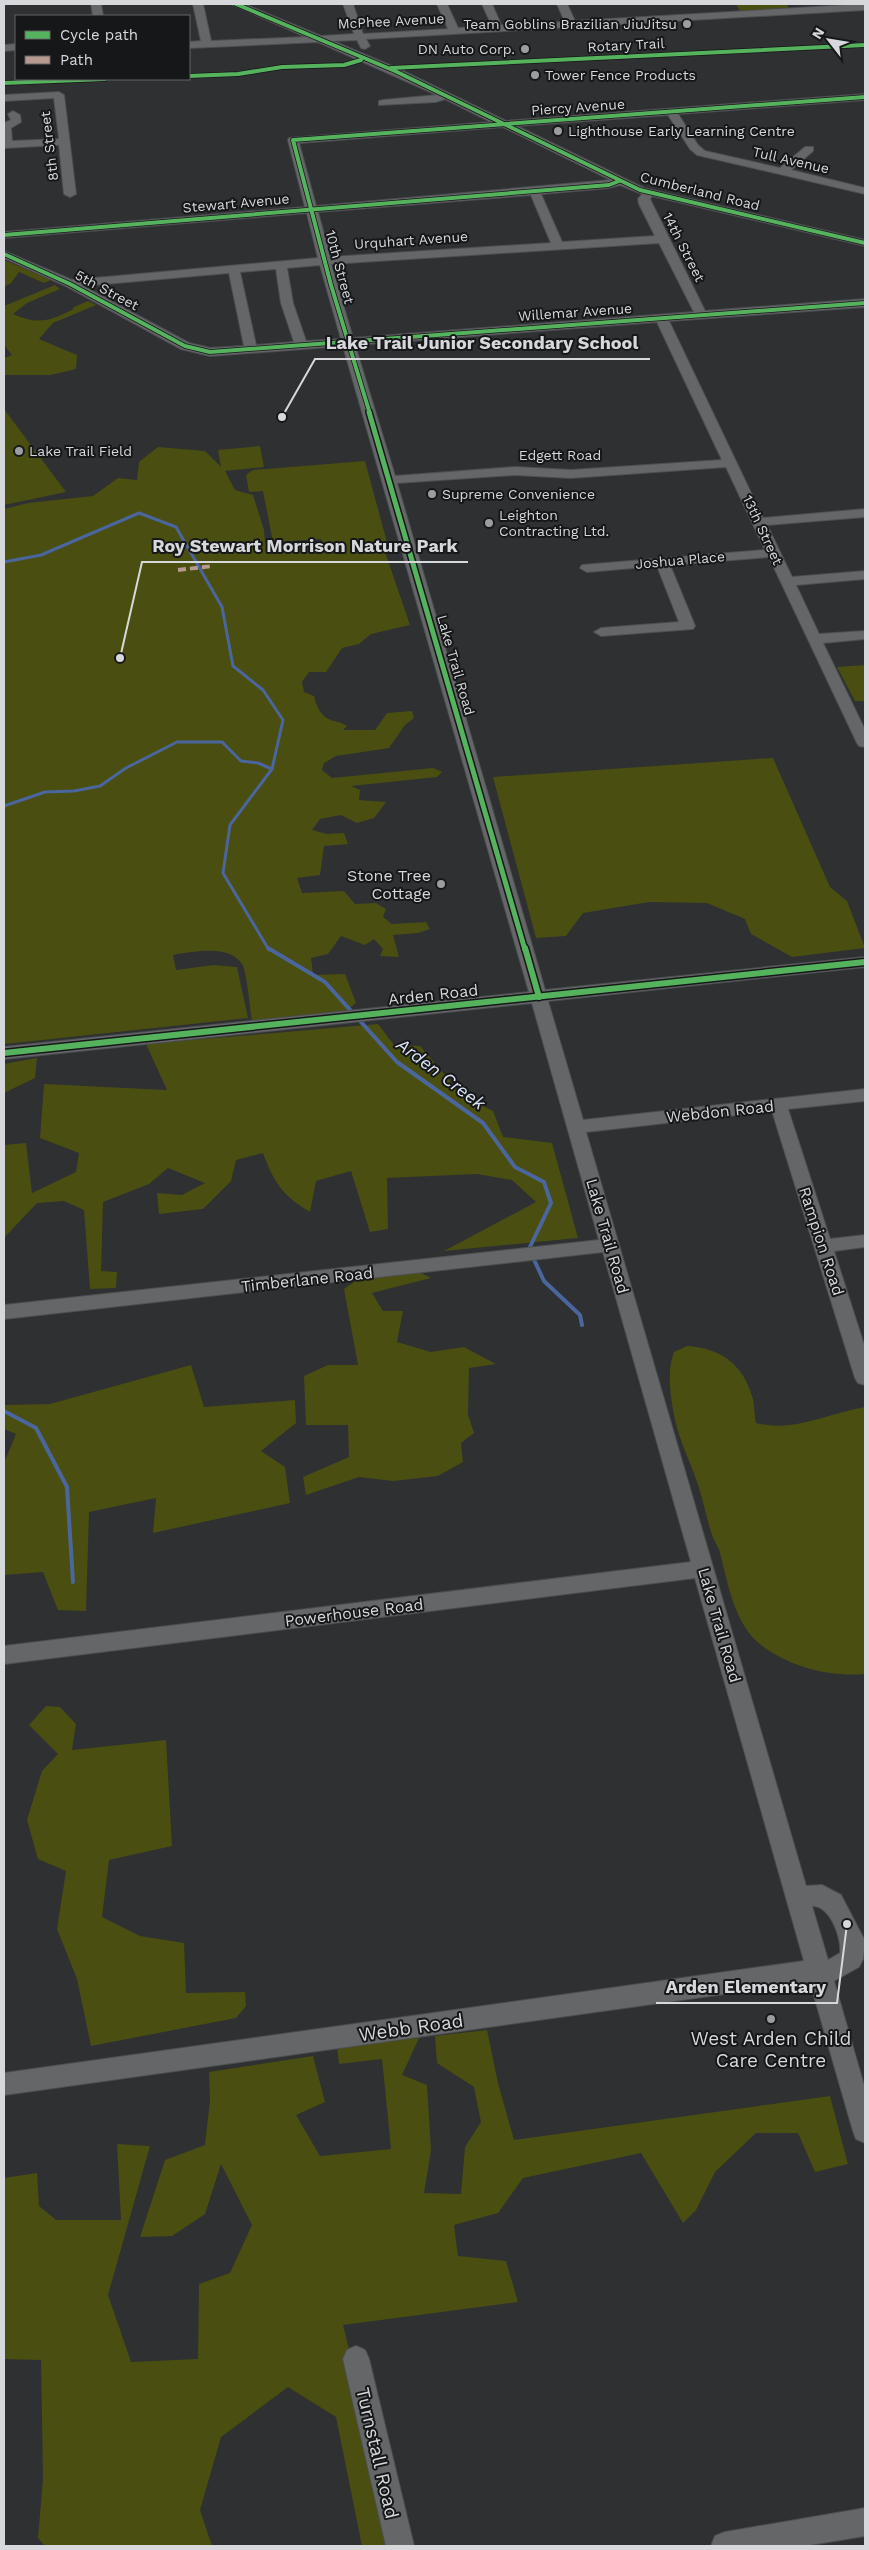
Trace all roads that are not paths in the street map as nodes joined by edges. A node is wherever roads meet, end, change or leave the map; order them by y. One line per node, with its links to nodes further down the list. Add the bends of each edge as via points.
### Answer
1 (198, 4): 16 (street)
2 (236, 4): 7 (street, Cumberland Road)
3 (348, 4): 13 (street)
4 (442, 4): 12 (street)
5 (487, 4): 11 (street)
6 (562, 4): 10 (street)
7 (254, 7): 14 (street, Cumberland Road)
8 (799, 7): 9 (street, McPhee Avenue); 10 (street, McPhee Avenue)
9 (865, 7)
10 (572, 24): 11 (street, McPhee Avenue)
11 (498, 29): 12 (street, McPhee Avenue)
12 (454, 32): 13 (street, McPhee Avenue)
13 (361, 37): 14 (street, McPhee Avenue); 17 (street, via 367,52)
14 (320, 40): 16 (street, McPhee Avenue); 17 (street, Cumberland Road)
15 (190, 45): 16 (street, McPhee Avenue)
16 (207, 45)
17 (365, 58): 18 (street, Cumberland Road)
18 (444, 96): 21 (street); 24 (street, Cumberland Road)
19 (4, 98): 26 (street, 8th Street, via 59,95)
20 (865, 98): 22 (street, Piercy Avenue)
21 (383, 103)
22 (672, 113): 24 (street, Piercy Avenue); 29 (street, Tull Avenue, via 701,153)
23 (13, 114): 27 (street, via 16,122 6,126)
24 (504, 125): 25 (street, Piercy Avenue); 30 (street, Cumberland Road)
25 (293, 140): 35 (street, 10th Street)
26 (64, 142): 27 (street); 34 (street, 8th Street)
27 (6, 145)
28 (809, 149): 29 (street)
29 (782, 173): 32 (street, Tull Avenue)
30 (620, 182): 31 (street, Stewart Avenue); 33 (street, Cumberland Road)
31 (534, 190): 35 (street, Stewart Avenue); 39 (street)
32 (865, 191)
33 (649, 193): 37 (street, 14th Street, via 644,199 645,204); 38 (street, Cumberland Road)
34 (70, 194)
35 (311, 209): 36 (street, Stewart Avenue); 41 (street, 10th Street)
36 (4, 235)
37 (664, 239): 39 (street, Urquhart Avenue); 46 (street, 14th Street)
38 (865, 243)
39 (558, 245): 41 (street, Urquhart Avenue)
40 (4, 254): 44 (street, 5th Street)
41 (326, 261): 42 (street, Urquhart Avenue); 48 (street, 10th Street)
42 (280, 266): 43 (street, Urquhart Avenue); 49 (street, via 287,303)
43 (234, 270): 44 (street, Urquhart Avenue); 51 (street)
44 (70, 284): 50 (street, 5th Street)
45 (865, 303): 46 (street, Willemar Avenue)
46 (701, 315): 47 (street, Willemar Avenue)
47 (661, 318): 48 (street, Willemar Avenue); 53 (street, 13th Street)
48 (348, 342): 49 (street, Willemar Avenue); 52 (street, Lake Trail Road)
49 (303, 346): 51 (street, Willemar Avenue); 52 (street, via 339,352)
50 (197, 350): 51 (street, Willemar Avenue)
51 (251, 350)
52 (355, 364): 54 (street, Lake Trail Road)
53 (730, 463): 54 (street, Edgett Road, via 571,474 515,471); 56 (street, 13th Street)
54 (390, 480): 67 (street, Lake Trail Road)
55 (865, 513): 56 (street)
56 (760, 522): 57 (street, 13th Street)
57 (773, 553): 58 (street, Joshua Place); 61 (street, 13th Street)
58 (662, 562): 59 (street, Joshua Place); 62 (street, via 688,626)
59 (587, 568)
60 (865, 575): 61 (street)
61 (788, 582): 64 (street, 13th Street)
62 (601, 632)
63 (865, 635): 64 (street)
64 (815, 639): 65 (street, 13th Street)
65 (864, 743)
66 (865, 962): 67 (street, Arden Road)
67 (538, 997): 68 (street, Arden Road); 71 (street, Lake Trail Road)
68 (4, 1053)
69 (865, 1095): 70 (street, Webdon Road)
70 (778, 1104): 71 (street, Webdon Road); 74 (street, Rampion Road)
71 (576, 1127): 73 (street, Lake Trail Road)
72 (865, 1241): 74 (street)
73 (610, 1245): 75 (street, Timberlane Road); 77 (street, Lake Trail Road)
74 (823, 1246): 76 (street, Rampion Road)
75 (4, 1312)
76 (865, 1378)
77 (703, 1569): 78 (street, Powerhouse Road); 79 (street, Lake Trail Road)
78 (4, 1655)
79 (798, 1897): 80 (street, Lake Trail Road); 80 (street, via 822,1895 833,1902 853,1941 851,1959)
80 (820, 1973): 81 (street, Webb Road); 82 (street, Lake Trail Road)
81 (4, 2084)
82 (860, 2097): 83 (street, Lake Trail Road)
83 (865, 2131)
84 (356, 2359): 86 (street, Turnstall Road)
85 (865, 2522): 87 (street)
86 (400, 2546)
87 (725, 2546)

